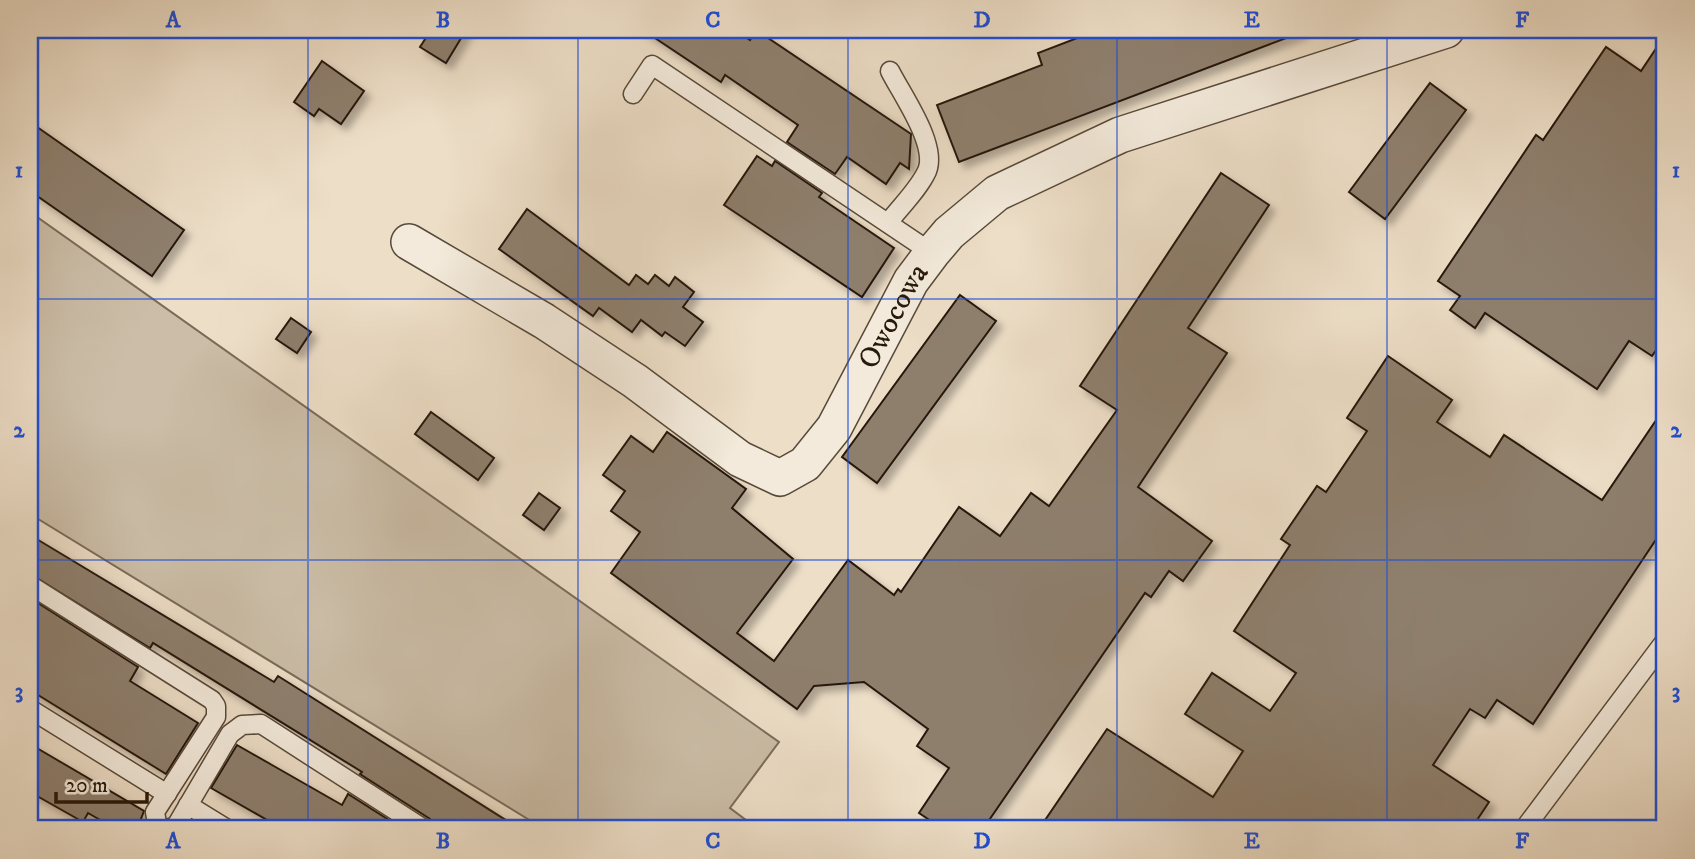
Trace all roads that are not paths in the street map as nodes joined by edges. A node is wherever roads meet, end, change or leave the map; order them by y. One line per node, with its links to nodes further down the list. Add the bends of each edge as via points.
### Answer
1 (1446, 30): 6 (street, Owocowa, via 1121,135 997,193)
2 (890, 71): 4 (lane, via 924,135 930,157 927,172)
3 (633, 94): 4 (lane, via 652,65)
4 (888, 223): 6 (lane)
5 (409, 242): 6 (street, Owocowa, via 544,321 624,373 740,459 780,478 805,464 834,428 911,281)
6 (932, 253)
7 (30, 585): 10 (lane, via 216,706 216,717)
8 (1665, 641): 16 (lane)
9 (30, 709): 10 (lane)
10 (167, 794): 12 (lane, via 155,812)
11 (188, 806): 13 (lane, via 176,826); 14 (lane); 15 (lane, via 230,734 242,725 261,724)
12 (158, 829)
13 (167, 829)
14 (227, 829)
15 (424, 829)
16 (1524, 829)

